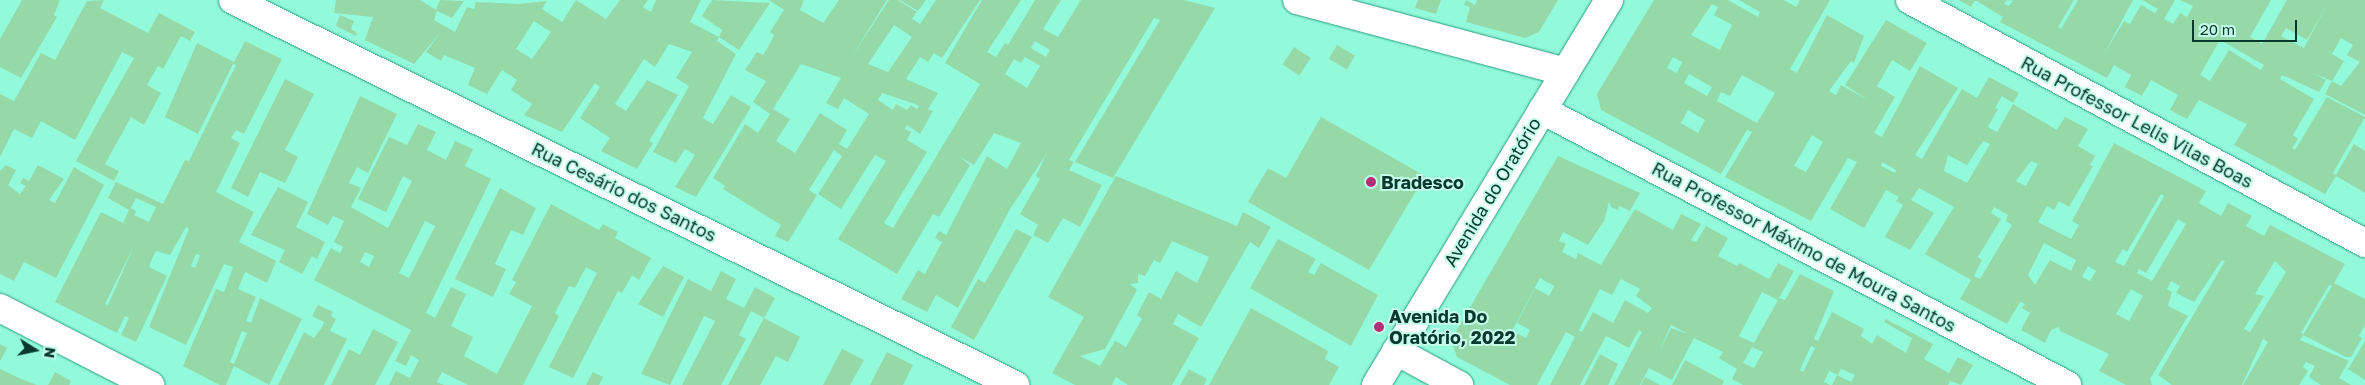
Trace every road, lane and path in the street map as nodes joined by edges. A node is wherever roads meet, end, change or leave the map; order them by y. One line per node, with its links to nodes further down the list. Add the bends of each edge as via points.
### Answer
1 (233, 0): 11 (street, Rua Cesário dos Santos)
2 (1297, 0): 5 (street)
3 (1609, 0): 5 (street, Avenida do Oratório)
4 (1910, 0): 7 (street, Rua Professor Lelis Vilas Boas)
5 (1565, 72): 6 (street, Avenida do Oratório)
6 (1542, 110): 9 (street, Avenida do Oratório); 14 (street, Rua Professor Máximo de Moura Santos)
7 (2365, 244)
8 (0, 308): 10 (street)
9 (1396, 351): 12 (street, Avenida do Oratório); 13 (street)
10 (150, 385)
11 (1015, 385)
12 (1376, 385)
13 (1459, 385)
14 (2067, 385)

